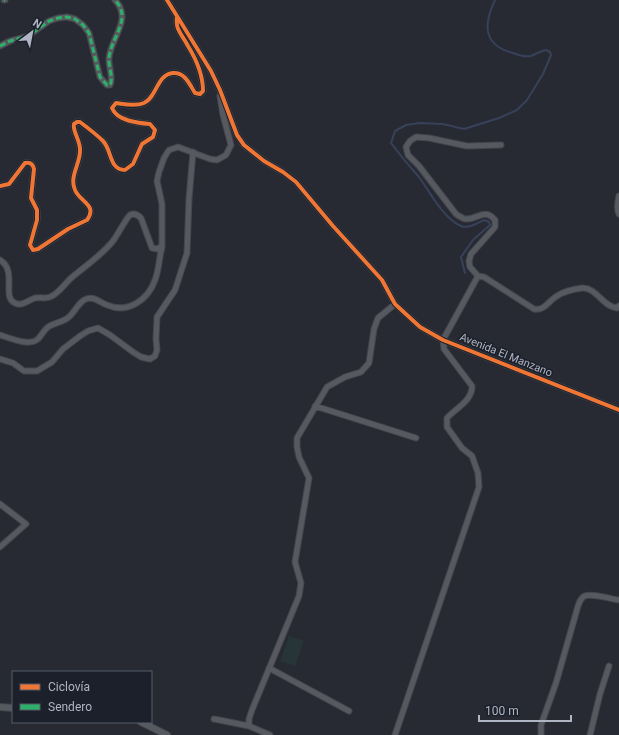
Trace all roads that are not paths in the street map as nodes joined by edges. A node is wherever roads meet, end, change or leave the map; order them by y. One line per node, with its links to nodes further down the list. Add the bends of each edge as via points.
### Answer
1 (115, 0): 4 (street, via 121,9 122,17 121,26 110,51 110,85 106,85 100,78 89,33 83,25 71,18 49,21 28,36)
2 (167, 0): 3 (street)
3 (177, 17): 5 (street, via 203,57); 8 (street, via 177,28 201,74 203,91 195,94 185,78 173,73 163,78 144,104 114,104 114,112 132,122 150,124 155,130 153,137 142,144 133,164 125,170 114,166 103,141 80,122 75,123 73,127 78,139 80,158 73,186 78,196 90,207 91,213 87,220 33,250 30,245 37,224 35,206 31,198 33,165 25,163 9,184)
4 (0, 46)
5 (220, 90): 7 (street, via 230,148 226,155 217,160); 14 (street, Avenida El Manzano, via 237,135 244,145 296,182 382,280)
6 (501, 145): 13 (street, via 467,146 416,137 406,147 408,155 456,214 463,219 485,213 495,220 495,226 471,254 470,267)
7 (193, 152): 11 (street, via 178,147 172,149 165,155 159,172); 18 (street, via 188,253 175,290 157,317 156,356 150,359 141,357 98,328 80,336 63,349 52,362 37,371 24,371)
8 (0, 186)
9 (619, 196): 10 (street)
10 (619, 214)
11 (162, 246): 12 (street, via 152,248 141,218 138,215 131,215 105,251 57,293 21,304 10,299 9,271); 16 (street, via 153,285 143,299 134,305 114,308 98,300 87,299 80,303 67,319 50,326 33,342)
12 (0, 260)
13 (478, 276): 15 (street, via 484,277 534,309 539,310 557,296 583,288 592,291 612,307); 17 (street)
14 (395, 304): 17 (street, Avenida El Manzano, via 420,327); 19 (street, via 378,318 369,363 361,372 327,387)
15 (619, 306)
16 (0, 335)
17 (444, 340): 20 (street, Avenida El Manzano); 35 (street, via 444,349 472,386 469,397 447,418 447,427 462,448 472,456 478,473 479,487)
18 (0, 359)
19 (315, 406): 21 (street); 26 (street, via 297,438 299,457 309,478 295,562 301,583 299,596)
20 (619, 410)
21 (416, 438)
22 (0, 504): 23 (street, via 26,524)
23 (0, 547)
24 (619, 600): 36 (street, via 590,595 581,599)
25 (609, 666): 37 (street)
26 (269, 668): 29 (street); 32 (street, via 252,710)
27 (0, 707): 28 (street)
28 (12, 708)
29 (349, 711)
30 (214, 719): 32 (street)
31 (143, 723): 33 (street)
32 (249, 726): 34 (street)
33 (167, 735)
34 (270, 735)
35 (395, 735)
36 (541, 735)
37 (590, 735)

